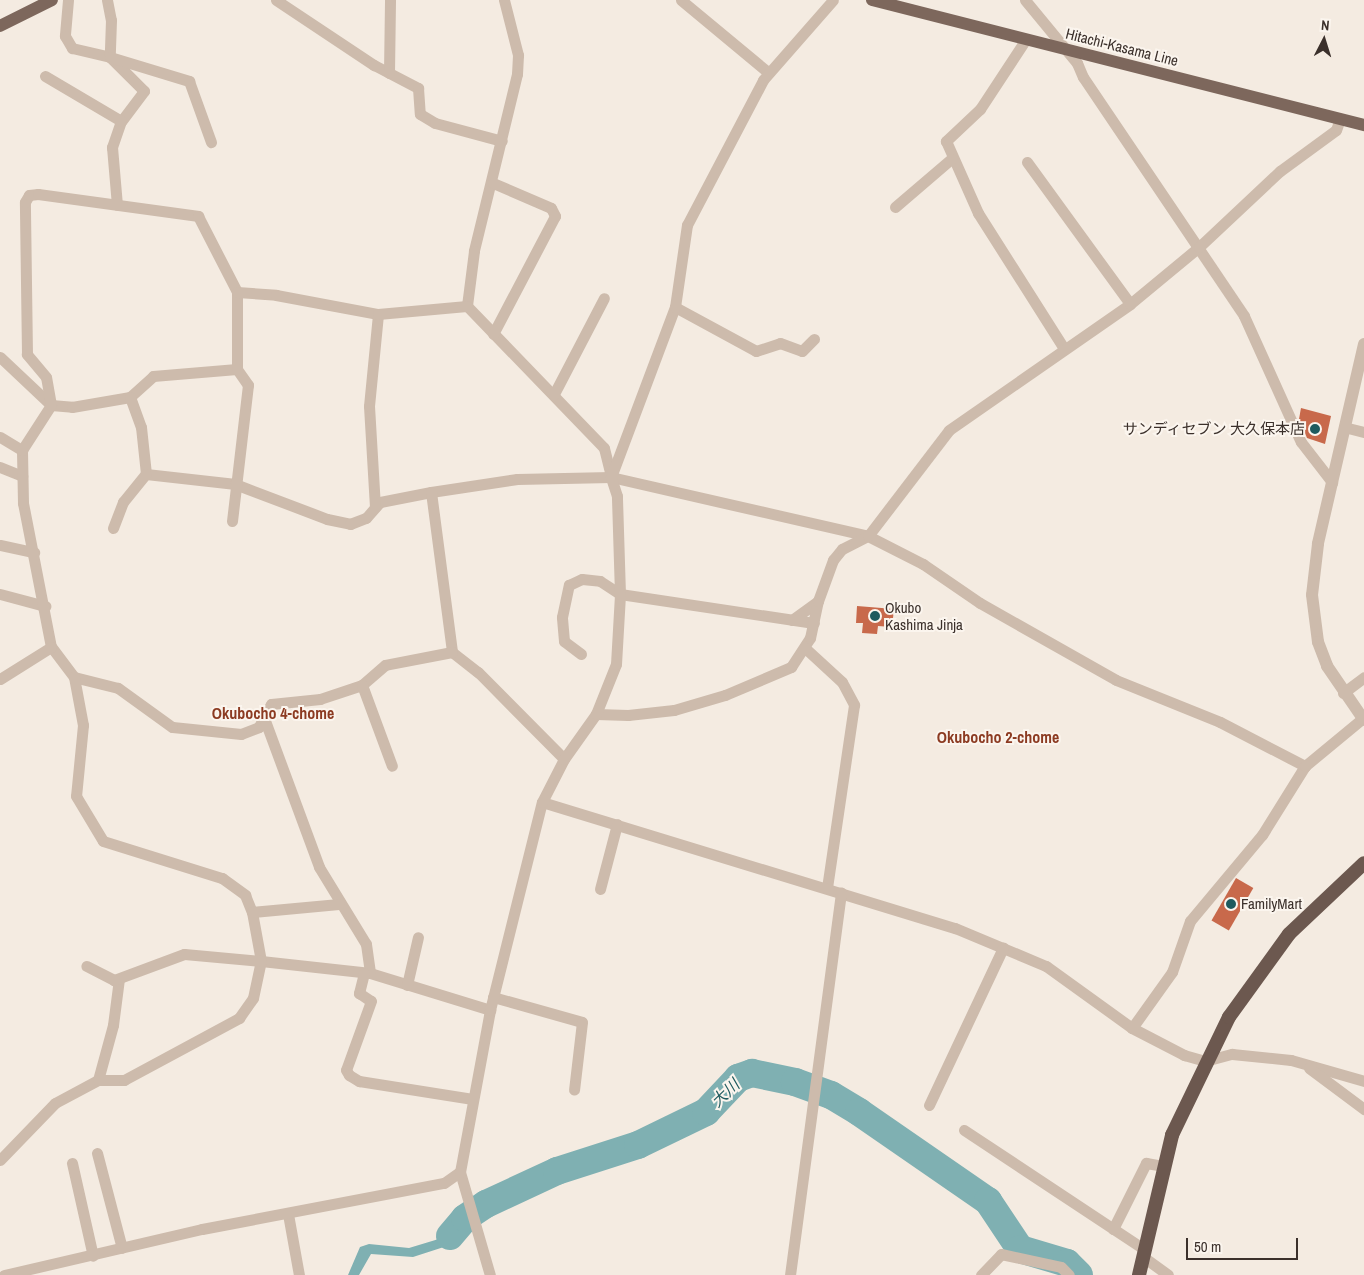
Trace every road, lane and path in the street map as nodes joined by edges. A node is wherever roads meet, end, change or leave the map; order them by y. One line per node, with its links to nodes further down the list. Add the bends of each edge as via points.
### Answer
1 (52, 0): 11 (main road)
2 (68, 0): 14 (street, via 65,36 72,48)
3 (106, 0): 14 (street, via 111,20)
4 (276, 0): 15 (street)
5 (390, 0): 15 (street)
6 (504, 0): 21 (street, via 518,55)
7 (681, 0): 16 (street)
8 (833, 0): 16 (street)
9 (872, 0): 12 (main road, Hitachi-Kasama Line)
10 (1025, 0): 13 (street)
11 (0, 26)
12 (1026, 39): 13 (main road, Hitachi-Kasama Line); 23 (street, via 980,109 946,141)
13 (1066, 49): 18 (main road, Hitachi-Kasama Line); 28 (street)
14 (110, 57): 19 (street, via 144,91); 22 (street, via 189,81)
15 (390, 73): 21 (street, via 418,88 420,114 435,123)
16 (769, 73): 33 (street, via 692,211)
17 (45, 76): 19 (street)
18 (1340, 119): 20 (main road, Hitachi-Kasama Line); 28 (street, via 1336,130 1280,170)
19 (121, 121): 26 (street, via 112,147)
20 (1364, 125)
21 (502, 141): 25 (street)
22 (211, 142)
23 (951, 160): 27 (street); 38 (street, via 1010,269)
24 (1027, 162): 31 (street)
25 (492, 184): 32 (street, via 474,251); 35 (street, via 551,208 555,216)
26 (117, 205): 29 (street, via 198,216); 43 (street, via 38,194 29,195 25,202 27,354 46,377)
27 (895, 207)
28 (1199, 248): 31 (street); 52 (street, via 1244,316 1301,442)
29 (237, 292): 34 (street, via 276,295); 40 (street)
30 (604, 298): 41 (street)
31 (1130, 304): 38 (street)
32 (467, 306): 34 (street); 35 (street)
33 (675, 308): 36 (street, via 756,351 780,343 802,351); 51 (street)
34 (378, 314): 55 (street, via 369,406)
35 (493, 334): 41 (street)
36 (814, 339)
37 (1364, 344): 44 (street)
38 (1063, 347): 58 (street, via 949,430)
39 (0, 357): 43 (street)
40 (237, 369): 42 (street, via 153,376); 53 (street, via 248,385)
41 (554, 394): 51 (street, via 604,448)
42 (130, 397): 43 (street, via 72,407); 49 (street, via 141,427)
43 (51, 404): 47 (street)
44 (1344, 427): 45 (street); 52 (street)
45 (1364, 432)
46 (0, 437): 47 (street)
47 (22, 450): 50 (street)
48 (0, 467): 50 (street)
49 (146, 474): 53 (street); 57 (street, via 124,502)
50 (22, 476): 60 (street, via 22,503)
51 (610, 478): 54 (street, via 517,479); 58 (street); 62 (street, via 617,496)
52 (1332, 482): 75 (street, via 1318,544 1312,595 1318,642)
53 (235, 484): 55 (street, via 327,519 350,524 366,518); 56 (street)
54 (431, 492): 55 (street, via 380,502); 69 (street)
55 (376, 507)
56 (232, 521)
57 (112, 528)
58 (868, 536): 63 (street, via 842,549 833,560); 81 (street, via 923,564 980,603 1116,680 1220,722)
59 (0, 545): 60 (street)
60 (34, 552): 64 (street)
61 (0, 594): 64 (street)
62 (620, 594): 65 (street); 70 (street, via 600,581 582,579 569,585 562,617 564,641); 76 (street, via 616,664)
63 (818, 601): 65 (street); 66 (street)
64 (45, 606): 67 (street)
65 (792, 620): 66 (street)
66 (814, 623): 68 (street)
67 (51, 647): 71 (street); 73 (street)
68 (805, 648): 76 (street, via 791,667 725,695 674,710 628,715); 85 (street, via 842,682 854,705)
69 (452, 652): 74 (street, via 385,665); 79 (street, via 478,672)
70 (581, 654)
71 (74, 677): 77 (street, via 118,688 172,727 241,734 259,727); 89 (street, via 84,725 76,796 103,841 222,878 245,895)
72 (1364, 677): 75 (street)
73 (0, 679)
74 (362, 685): 77 (street, via 320,699 272,704); 80 (street)
75 (1343, 693): 78 (street)
76 (596, 714): 79 (street)
77 (264, 718): 88 (street, via 304,832)
78 (1363, 719): 81 (street)
79 (564, 759): 82 (street)
80 (392, 766)
81 (1305, 766): 99 (street, via 1262,835 1190,921 1172,972)
82 (542, 802): 83 (street); 97 (street)
83 (617, 824): 85 (street); 86 (street)
84 (1364, 863): 100 (highway, via 1284,940 1229,1016)
85 (827, 888): 87 (street)
86 (600, 889)
87 (840, 892): 91 (street, via 946,925); 122 (street)
88 (339, 904): 89 (street); 94 (street, via 363,938)
89 (252, 912): 92 (street)
90 (418, 937): 96 (street)
91 (1003, 948): 99 (street, via 1046,966); 106 (street)
92 (261, 961): 94 (street); 95 (street, via 184,954); 102 (street, via 253,998 239,1018 124,1080)
93 (86, 966): 95 (street, via 114,980)
94 (367, 973): 96 (street); 105 (street, via 358,992 371,1001 346,1070 349,1075 359,1081)
95 (119, 979): 102 (street, via 113,1026)
96 (407, 985): 98 (street)
97 (493, 997): 98 (street); 104 (street, via 582,1022)
98 (490, 1010): 105 (street)
99 (1132, 1028): 100 (street)
100 (1205, 1061): 101 (street, via 1232,1054); 112 (highway, via 1183,1107)
101 (1302, 1063): 103 (street); 107 (street)
102 (98, 1080): 110 (street, via 55,1103)
103 (1364, 1082)
104 (574, 1090)
105 (473, 1099): 113 (street)
106 (929, 1105)
107 (1364, 1109)
108 (964, 1130): 115 (street)
109 (97, 1153): 116 (street)
110 (1, 1162)
111 (72, 1162): 118 (street)
112 (1163, 1166): 115 (street, via 1146,1163); 117 (highway)
113 (460, 1172): 114 (street, via 444,1183); 121 (street)
114 (288, 1214): 116 (street); 120 (street)
115 (1113, 1229): 117 (street)
116 (122, 1248): 118 (street)
117 (1143, 1252): 125 (highway); 126 (street)
118 (93, 1256): 119 (street)
119 (4, 1275)
120 (299, 1275)
121 (490, 1275)
122 (790, 1275)
123 (981, 1275): 124 (street, via 1002,1254 1061,1267)
124 (1069, 1275)
125 (1139, 1275)
126 (1168, 1275)

